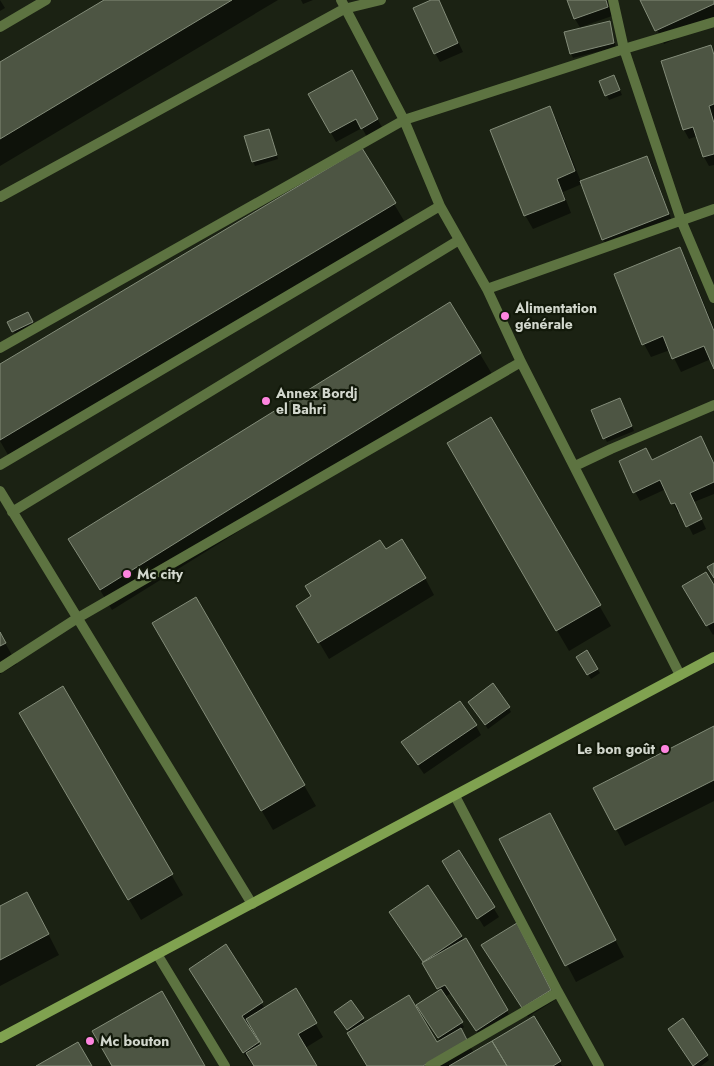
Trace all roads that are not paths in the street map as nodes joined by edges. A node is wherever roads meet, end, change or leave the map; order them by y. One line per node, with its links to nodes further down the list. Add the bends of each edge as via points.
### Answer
1 (46, 0): 6 (street)
2 (381, 0): 4 (street)
3 (613, 0): 7 (street)
4 (343, 4): 8 (street); 9 (street)
5 (714, 22): 7 (street)
6 (0, 27)
7 (624, 49): 8 (street); 12 (street)
8 (404, 120): 10 (street); 16 (street)
9 (0, 198)
10 (440, 206): 13 (street); 19 (street)
11 (714, 209): 12 (street)
12 (681, 220): 14 (street); 15 (street)
13 (459, 240): 14 (street); 22 (street)
14 (487, 289): 17 (street)
15 (714, 298)
16 (0, 348)
17 (521, 362): 20 (street); 23 (street)
18 (714, 405): 20 (street)
19 (0, 465)
20 (575, 466): 26 (street)
21 (0, 491): 22 (street)
22 (12, 512): 23 (street)
23 (76, 619): 25 (street); 28 (street)
24 (714, 657): 26 (main road)
25 (0, 668)
26 (680, 675): 27 (main road)
27 (454, 796): 28 (main road); 30 (street)
28 (252, 904): 29 (main road)
29 (157, 954): 31 (main road); 32 (street)
30 (558, 992): 33 (street); 34 (street)
31 (0, 1038)
32 (225, 1066)
33 (430, 1066)
34 (599, 1066)

